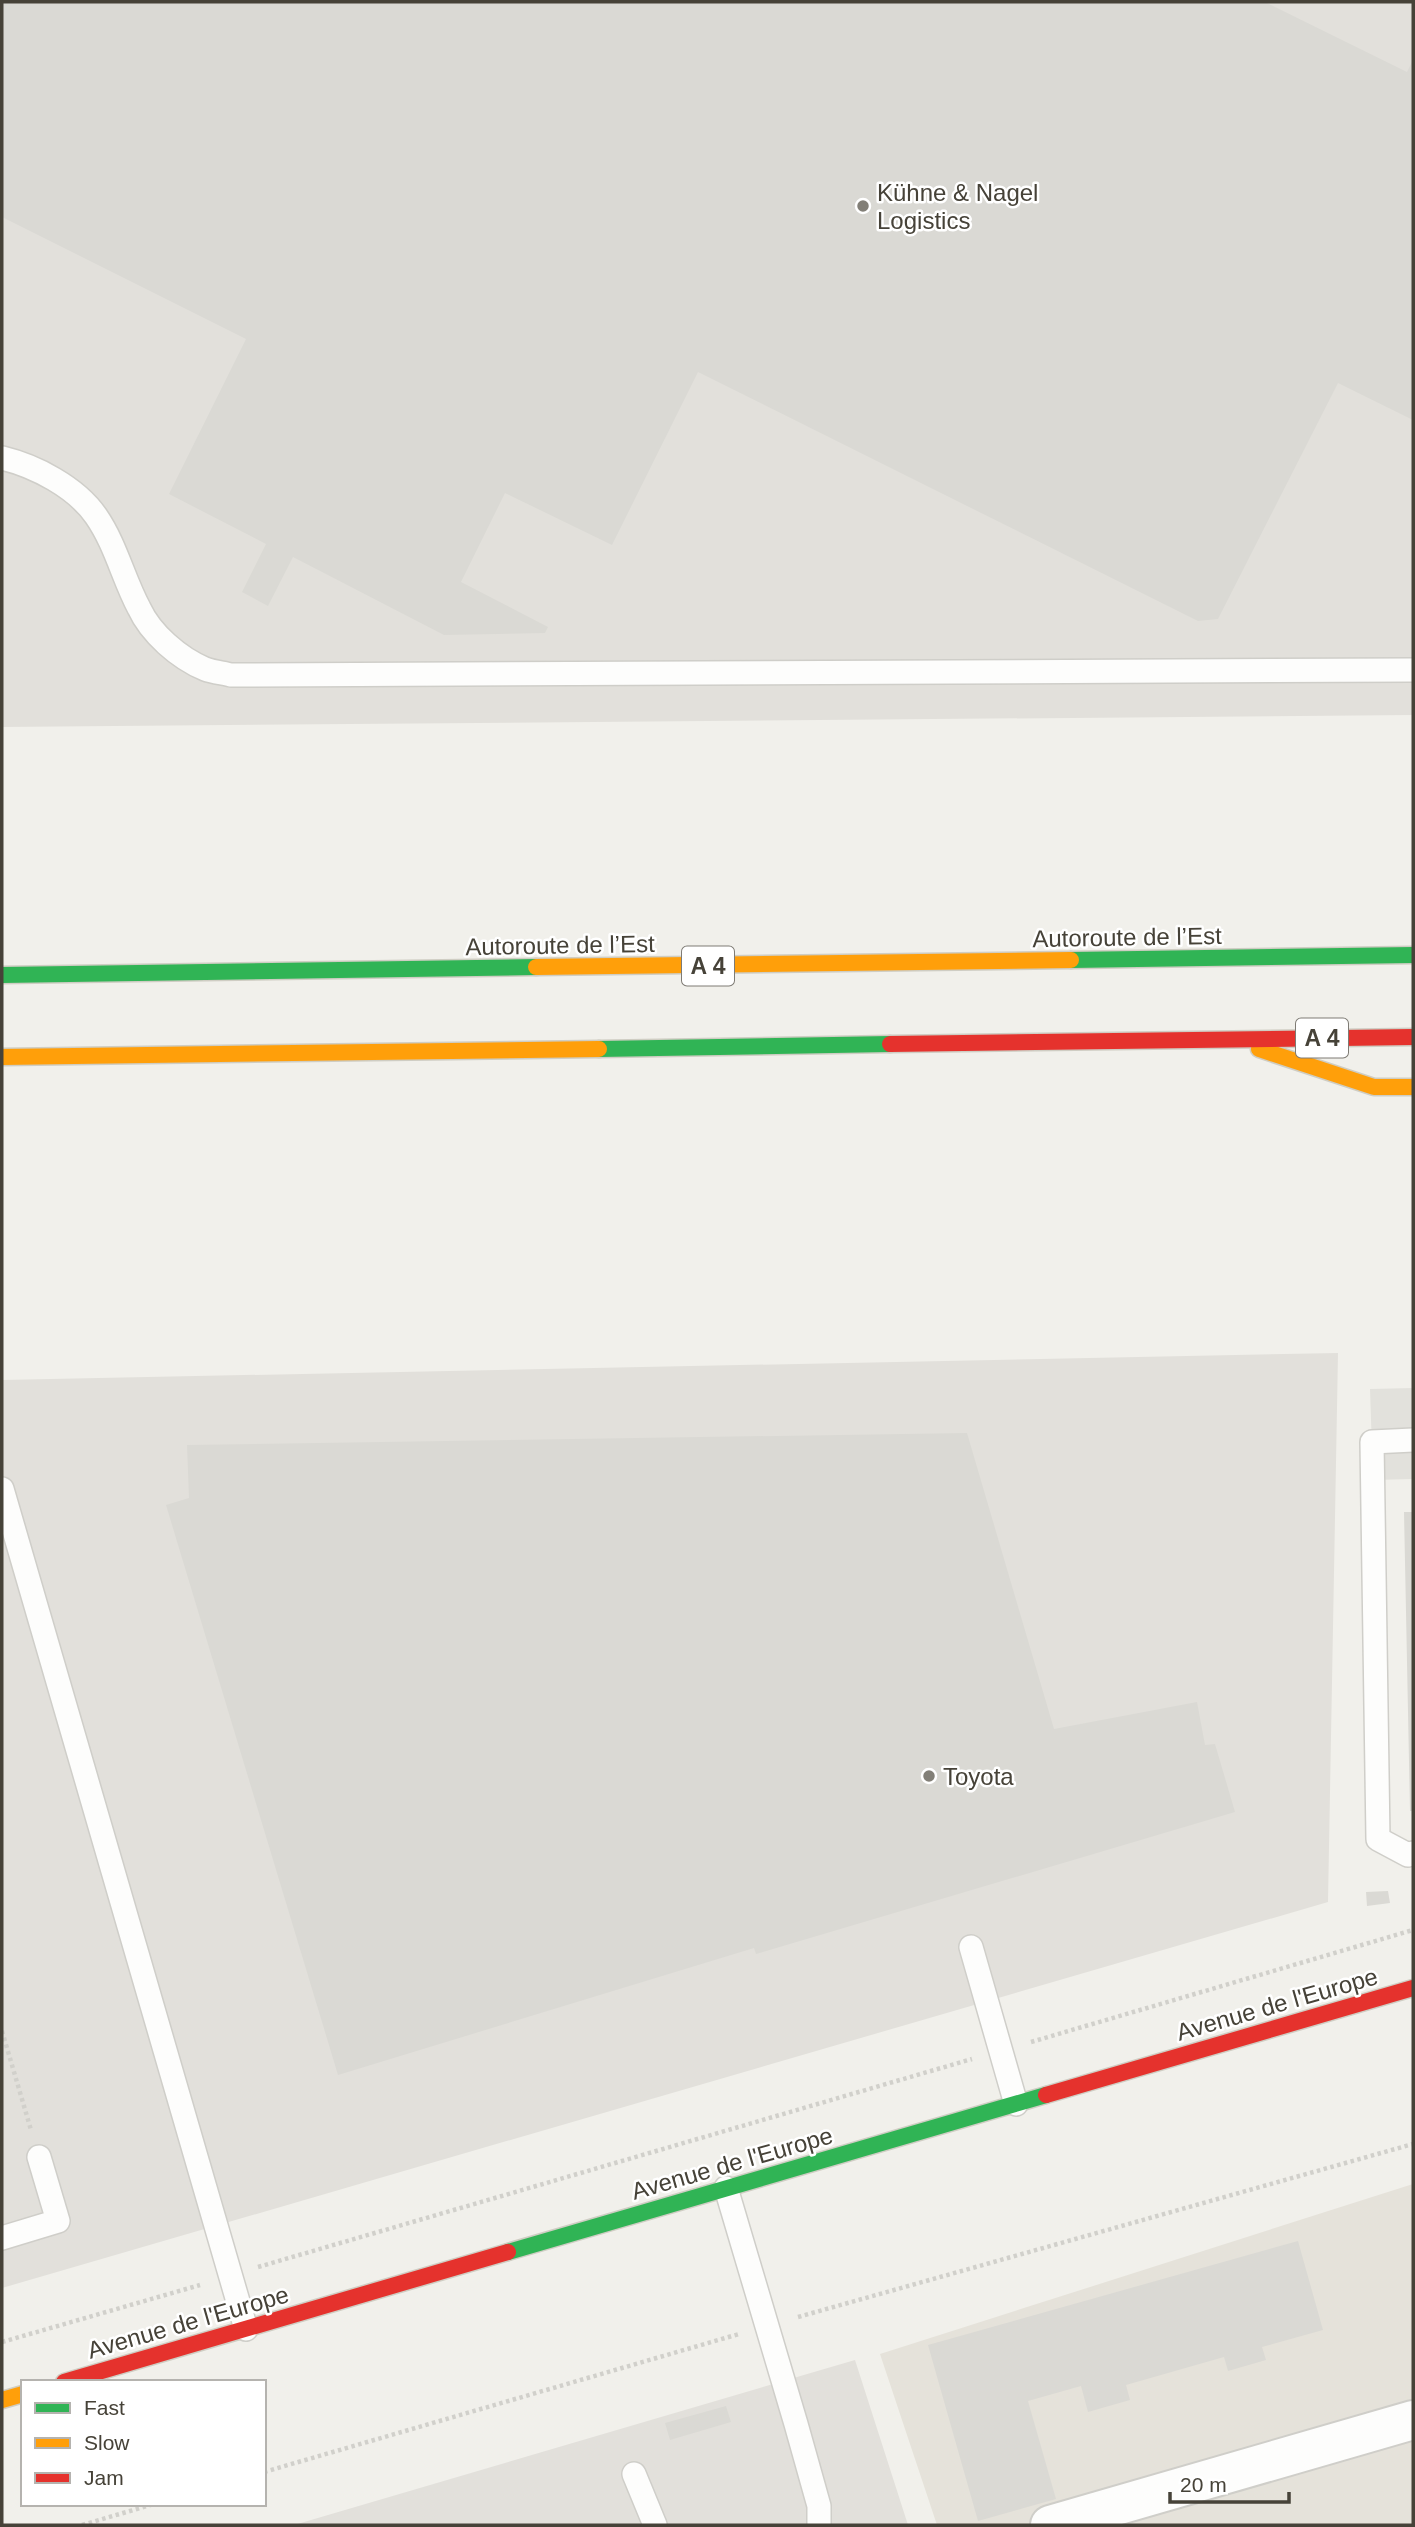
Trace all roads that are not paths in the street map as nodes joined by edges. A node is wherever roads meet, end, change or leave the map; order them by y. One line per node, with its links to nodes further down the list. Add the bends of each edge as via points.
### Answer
1 (2, 458): 2 (lane, via 71,490 95,514 139,610 157,634 205,669 231,675)
2 (1413, 670)
3 (1413, 955): 4 (main road, Autoroute de l’Est / A 4)
4 (2, 975)
5 (1413, 1037): 6 (main road, A 4)
6 (1230, 1040): 7 (main road, A 4); 8 (main road, via 1374,1087)
7 (2, 1057)
8 (1413, 1087)
9 (1413, 1440): 11 (lane, via 1372,1442 1378,1839 1408,1855)
10 (2, 1489): 18 (lane)
11 (1413, 1853)
12 (971, 1947): 14 (lane)
13 (1413, 1988): 14 (main road, Avenue de l'Europe)
14 (1016, 2104): 16 (main road, Avenue de l'Europe)
15 (39, 2157): 17 (lane, via 58,2221)
16 (726, 2188): 18 (main road, Avenue de l'Europe); 25 (lane, via 819,2507)
17 (2, 2238)
18 (246, 2329): 19 (main road, Avenue de l'Europe)
19 (71, 2380)
20 (21, 2395): 21 (main road)
21 (2, 2400)
22 (1413, 2420): 26 (street)
23 (634, 2474): 24 (lane)
24 (655, 2525)
25 (819, 2525)
26 (1049, 2525)

